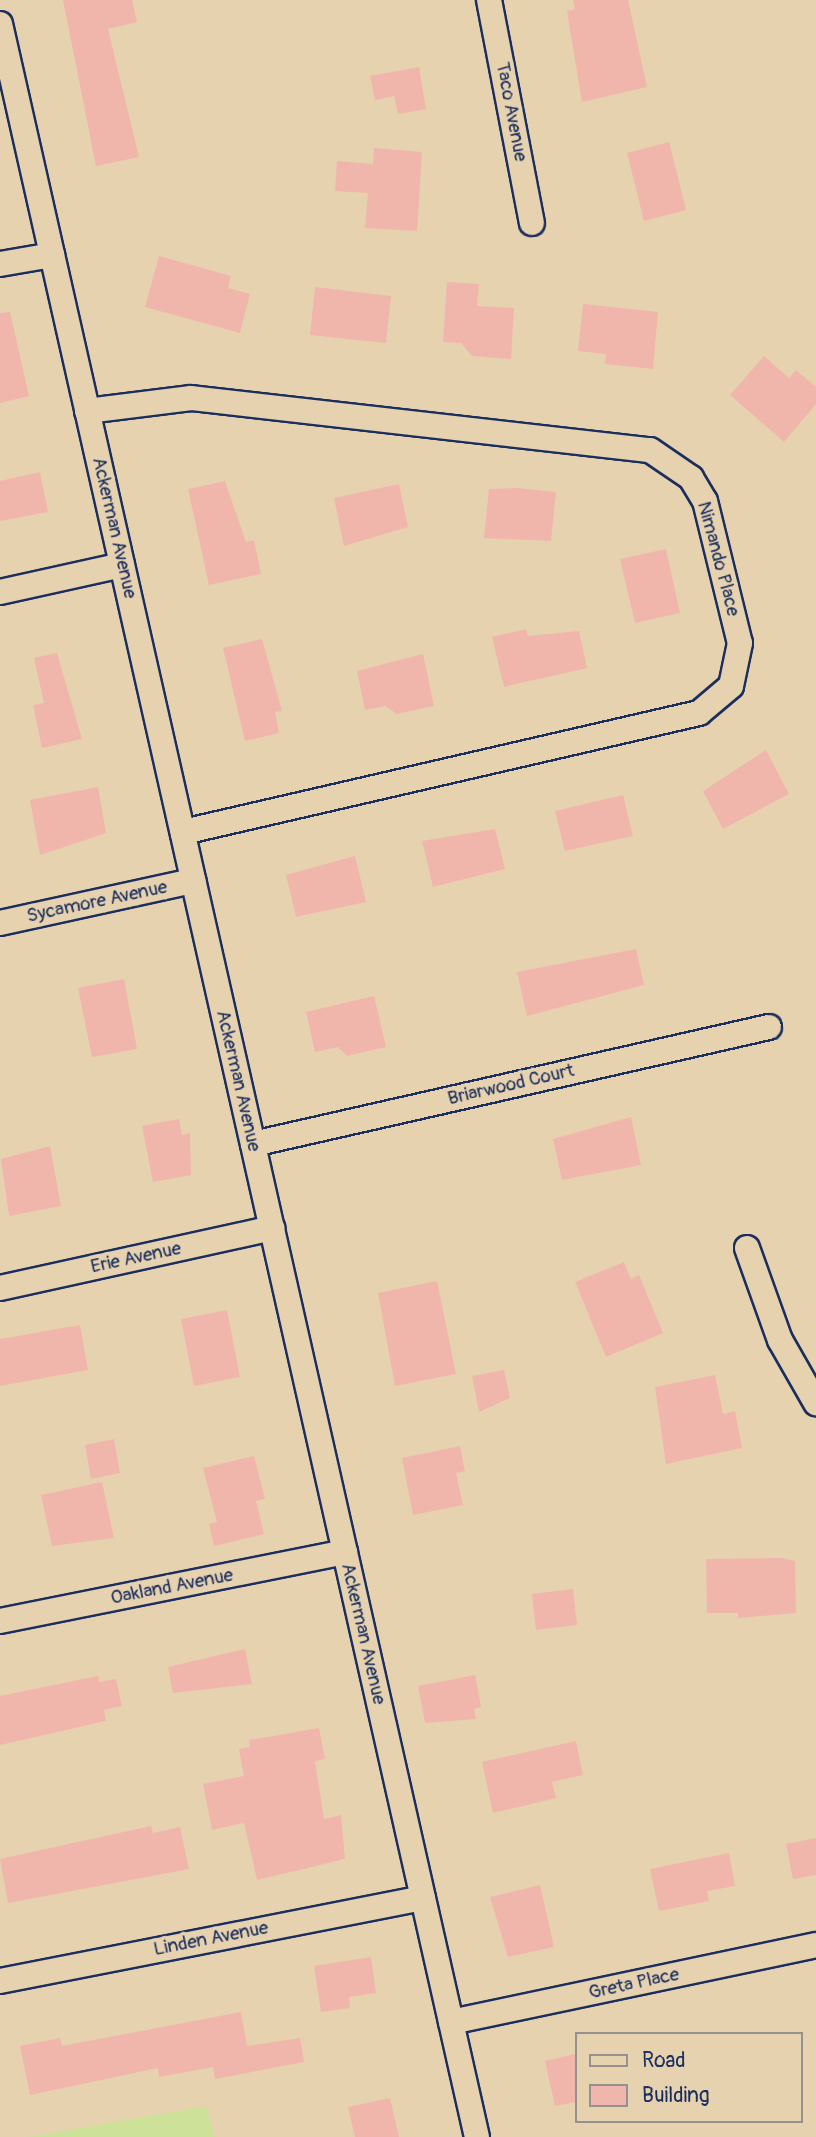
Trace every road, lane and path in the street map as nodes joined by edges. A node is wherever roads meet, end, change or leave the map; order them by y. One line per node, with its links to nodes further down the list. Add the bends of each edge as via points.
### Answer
1 (489, 0): 4 (street, Taco Avenue)
2 (0, 24): 3 (street, Ackerman Avenue)
3 (7, 89): 5 (street, Ackerman Avenue)
4 (533, 223)
5 (52, 255): 6 (street); 7 (street, Ackerman Avenue)
6 (0, 264)
7 (87, 411): 8 (street, Ackerman Avenue); 10 (street, Nimando Place, via 191,398 650,450 673,461 705,501 740,643 731,686 699,713)
8 (122, 565): 9 (street); 10 (street, Ackerman Avenue)
9 (0, 592)
10 (183, 832): 11 (street, Ackerman Avenue)
11 (193, 881): 12 (street, Sycamore Avenue); 14 (street, Ackerman Avenue)
12 (0, 923)
13 (769, 1027): 14 (street, Briarwood Court)
14 (253, 1144): 15 (street, Ackerman Avenue)
15 (272, 1228): 17 (street, Erie Avenue); 19 (street, Ackerman Avenue)
16 (747, 1248): 18 (street, via 780,1340)
17 (0, 1288)
18 (816, 1403)
19 (345, 1552): 20 (street, Oakland Avenue); 21 (street, Ackerman Avenue)
20 (0, 1621)
21 (423, 1898): 23 (street, Linden Avenue); 24 (street, Ackerman Avenue)
22 (816, 1945): 24 (street, Greta Place)
23 (0, 1981)
24 (451, 2022): 25 (street, Ackerman Avenue)
25 (477, 2137)

